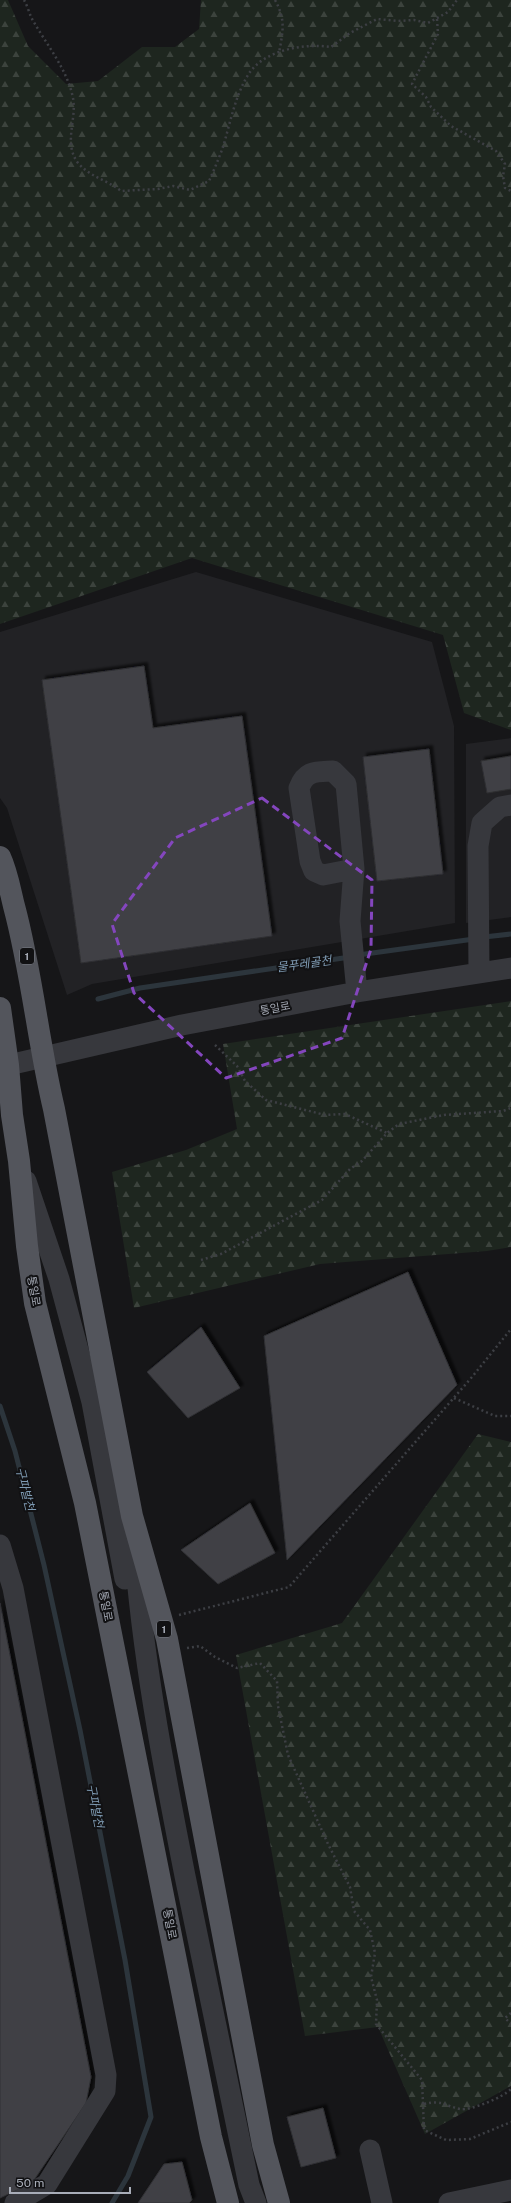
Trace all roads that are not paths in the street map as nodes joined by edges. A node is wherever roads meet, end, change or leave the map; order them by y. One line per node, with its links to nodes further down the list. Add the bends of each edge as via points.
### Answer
1 (511, 804): 4 (street, via 500,807 482,823 478,846)
2 (0, 857): 8 (main road, 1, via 26,949)
3 (354, 869): 3 (street, via 346,784 334,770 313,772 303,779 299,788 310,861 314,871 323,875); 6 (street, via 350,921)
4 (479, 963): 5 (street, 통일로); 6 (street, 통일로)
5 (511, 968)
6 (356, 985): 8 (street, 통일로)
7 (0, 1008): 9 (main road, 통일로)
8 (42, 1057): 9 (street, 통일로); 11 (main road, 1)
9 (4, 1066): 10 (main road, 통일로)
10 (19, 1161): 13 (main road, 통일로, via 26,1246 35,1303 86,1503); 13 (street, via 59,1279 92,1402 125,1579 146,1749)
11 (132, 1516): 18 (street, via 136,1577 160,1752 217,2039 249,2185); 19 (main road, 1, via 167,1639 263,2145)
12 (0, 1545): 16 (street, via 13,1588 106,2075 105,2091 47,2184)
13 (141, 1777): 17 (main road, 통일로, via 211,2137)
14 (370, 2150): 20 (street)
15 (511, 2190): 21 (street)
16 (15, 2203)
17 (228, 2203)
18 (256, 2203)
19 (279, 2203)
20 (382, 2203)
21 (449, 2203)

